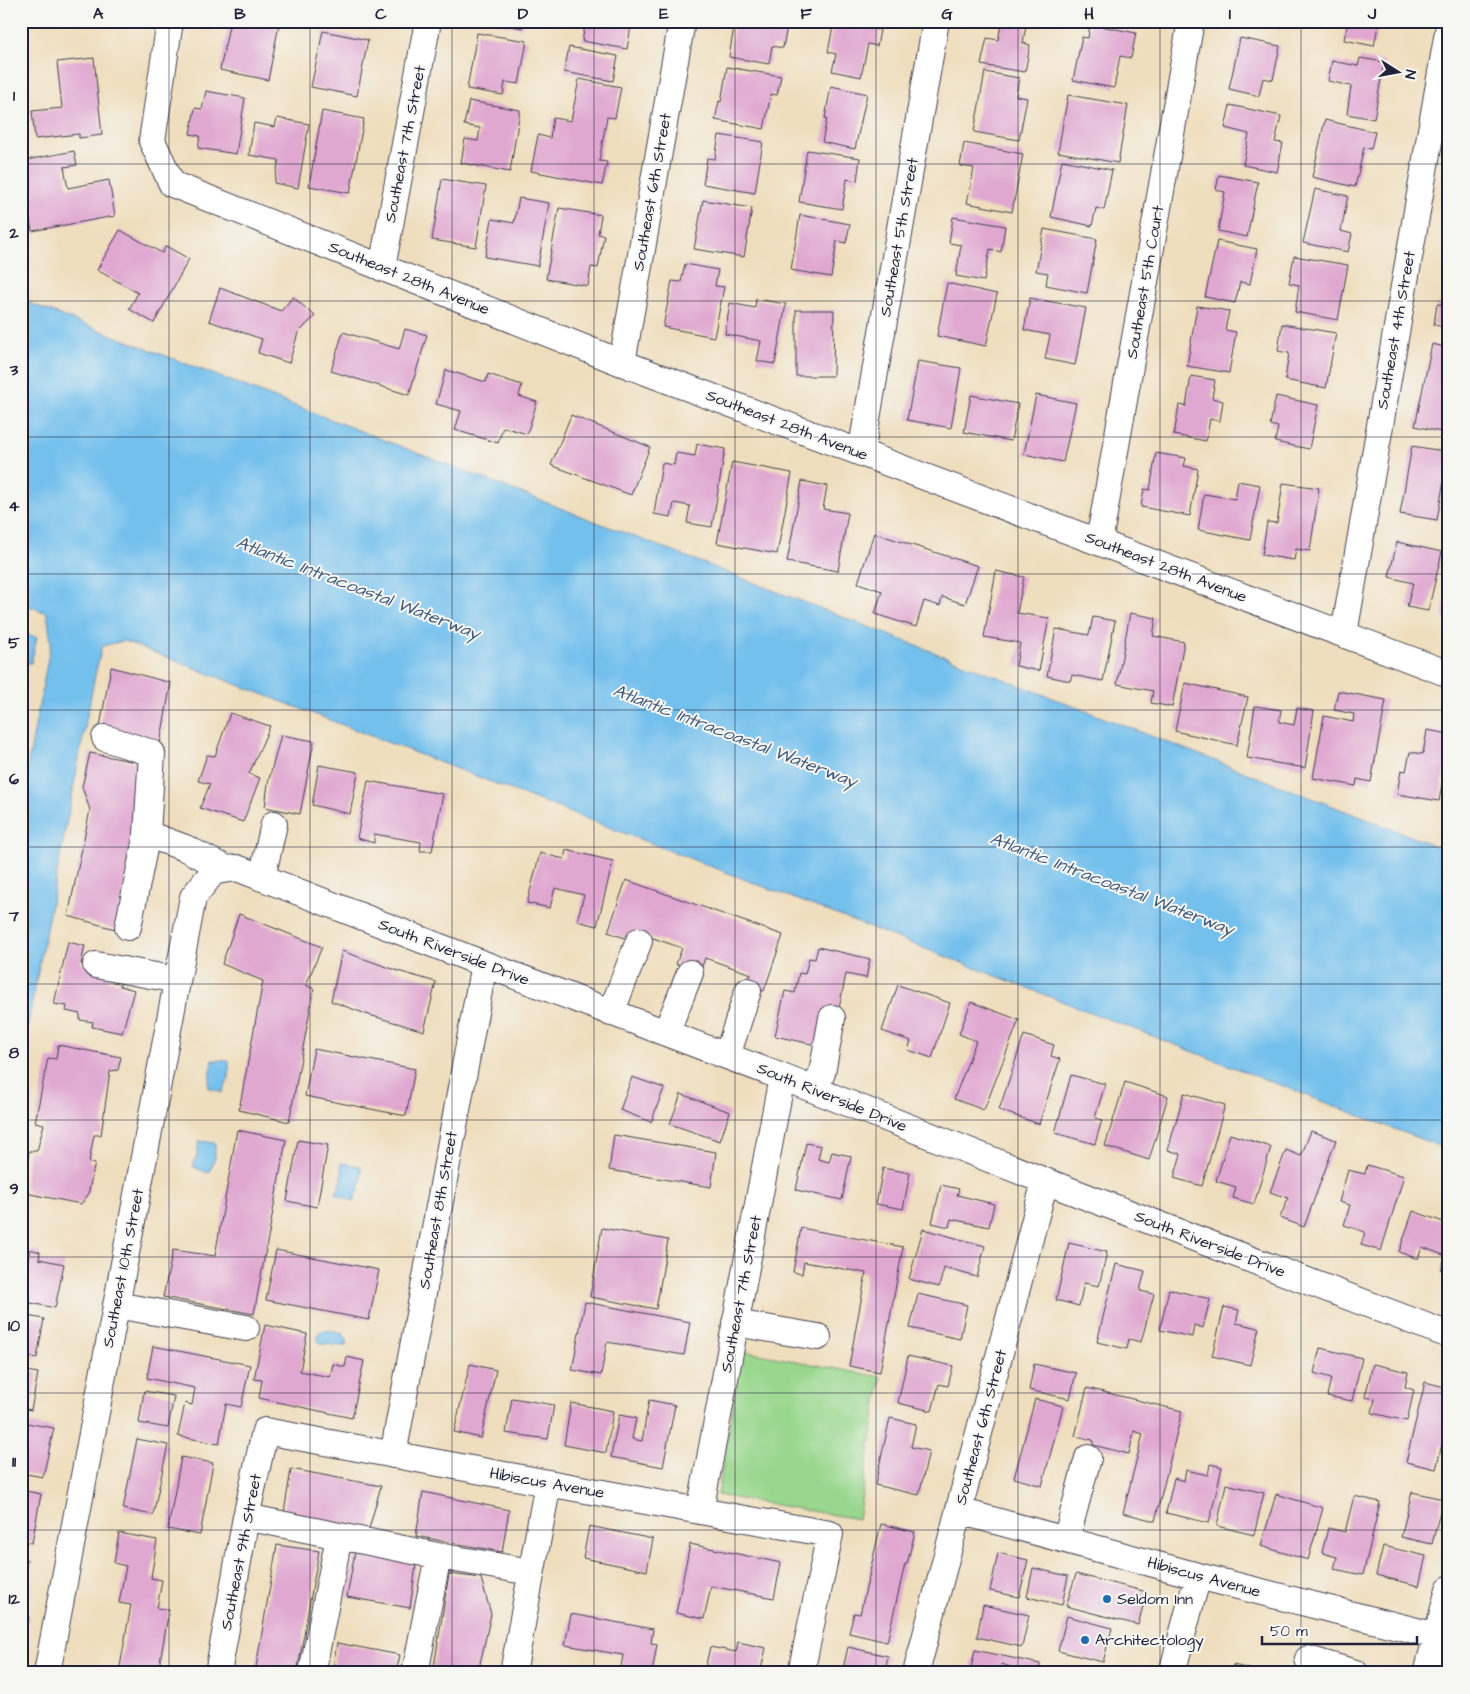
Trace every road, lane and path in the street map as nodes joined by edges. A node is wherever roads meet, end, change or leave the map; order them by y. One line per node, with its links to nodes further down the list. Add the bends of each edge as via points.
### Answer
1 (170, 21): 7 (street, Southeast 28th Avenue, via 152,141 172,184)
2 (428, 21): 7 (street, Southeast 7th Street)
3 (682, 21): 8 (street, Southeast 6th Street)
4 (936, 21): 9 (street, Southeast 5th Street)
5 (1191, 21): 10 (street, Southeast 5th Court)
6 (1449, 26): 11 (street, Southeast 4th Street)
7 (382, 268): 8 (street, Southeast 28th Avenue)
8 (622, 363): 9 (street, Southeast 28th Avenue)
9 (861, 452): 10 (street, Southeast 28th Avenue)
10 (1099, 542): 11 (street, Southeast 28th Avenue)
11 (1344, 634): 12 (street, Southeast 28th Avenue)
12 (1449, 674)
13 (105, 738): 15 (street, via 152,753)
14 (274, 824): 17 (street)
15 (147, 834): 16 (street, South Riverside Drive, via 185,848); 18 (street)
16 (220, 870): 17 (street, South Riverside Drive, via 237,868); 23 (street, Southeast 10th Street, via 193,897)
17 (262, 878): 20 (street, South Riverside Drive)
18 (128, 928)
19 (639, 941): 25 (street)
20 (484, 964): 25 (street, South Riverside Drive); 38 (street, Southeast 8th Street)
21 (96, 965): 23 (street)
22 (690, 973): 27 (street)
23 (177, 980): 32 (street, Southeast 10th Street)
24 (748, 992): 28 (street)
25 (611, 1012): 27 (street, South Riverside Drive)
26 (832, 1018): 30 (street, via 822,1073)
27 (666, 1033): 28 (street, South Riverside Drive)
28 (727, 1056): 29 (street, South Riverside Drive)
29 (782, 1077): 30 (street, South Riverside Drive); 33 (street, Southeast 7th Street)
30 (815, 1090): 31 (street, South Riverside Drive)
31 (1045, 1181): 35 (street, South Riverside Drive); 41 (street, Southeast 6th Street)
32 (116, 1304): 34 (street); 52 (street, Southeast 10th Street)
33 (735, 1323): 36 (street); 42 (street, Southeast 7th Street)
34 (246, 1328)
35 (1449, 1335)
36 (818, 1337)
37 (265, 1431): 38 (street, Hibiscus Avenue); 43 (street, Southeast 9th Street)
38 (393, 1455): 40 (street, Hibiscus Avenue)
39 (1088, 1458): 45 (street)
40 (548, 1483): 42 (street, Hibiscus Avenue); 47 (street)
41 (959, 1511): 45 (street, Hibiscus Avenue); 58 (street, Southeast 6th Street)
42 (700, 1512): 57 (street, Hibiscus Avenue, via 830,1534)
43 (246, 1517): 44 (street); 53 (street, Southeast 9th Street)
44 (339, 1537): 46 (street); 54 (street)
45 (1066, 1540): 48 (street, Hibiscus Avenue)
46 (438, 1556): 47 (street); 55 (street)
47 (532, 1572): 56 (street)
48 (1198, 1576): 50 (street, Hibiscus Avenue); 59 (street)
49 (1449, 1589): 50 (street)
50 (1443, 1637): 61 (street)
51 (1308, 1659): 60 (street)
52 (47, 1673)
53 (218, 1673)
54 (312, 1673)
55 (415, 1673)
56 (513, 1673)
57 (801, 1673)
58 (916, 1673)
59 (1172, 1673)
60 (1355, 1673)
61 (1427, 1673)

